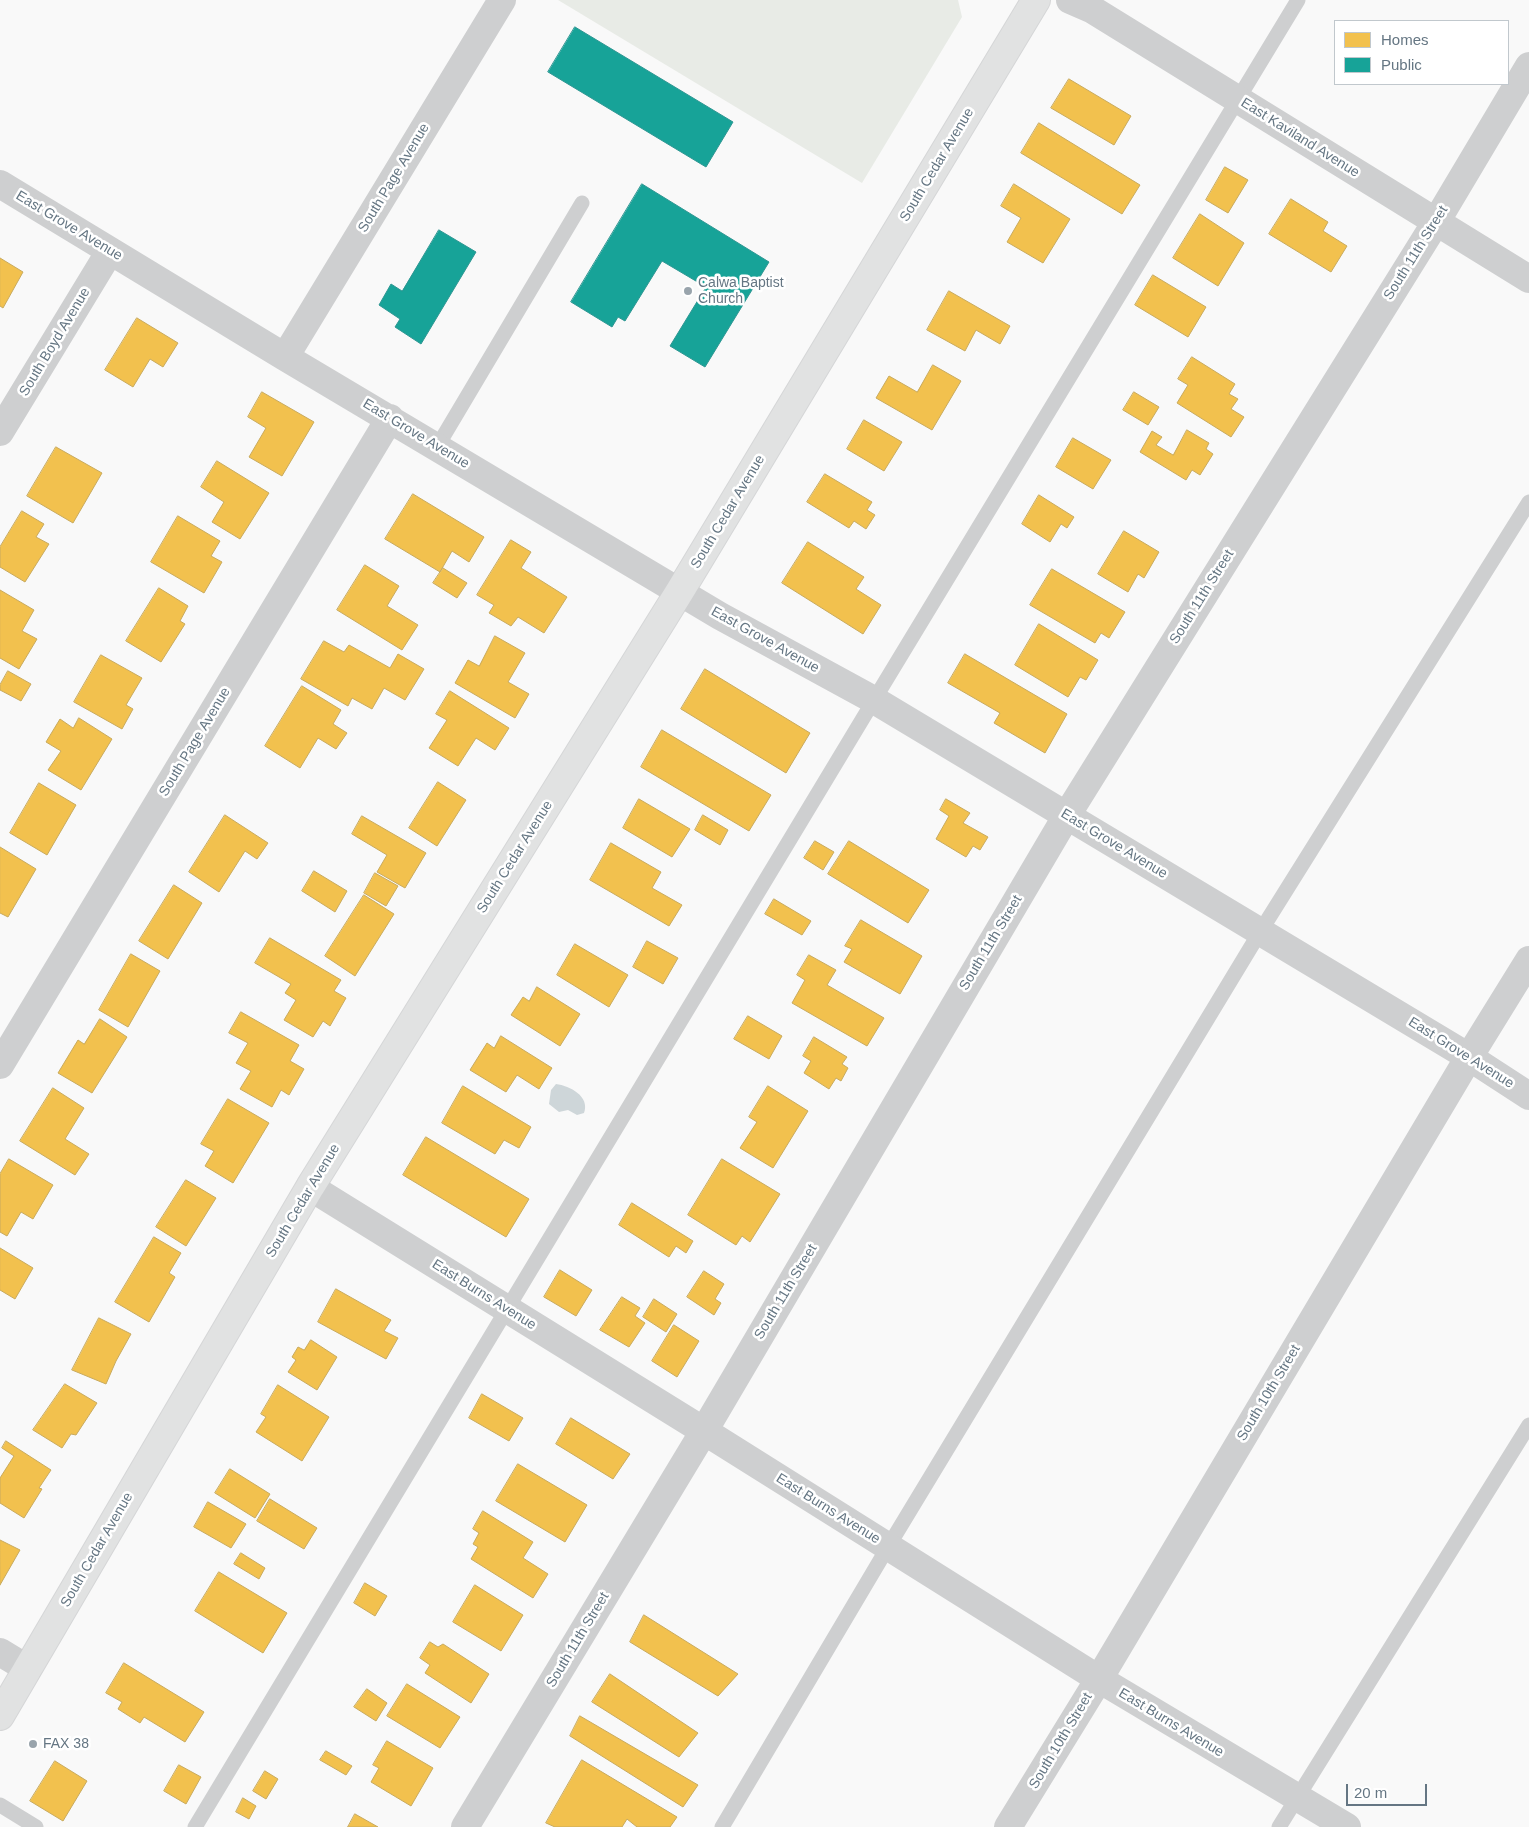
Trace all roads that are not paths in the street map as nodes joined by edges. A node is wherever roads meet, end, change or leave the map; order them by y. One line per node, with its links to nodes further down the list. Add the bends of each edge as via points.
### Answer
1 (502, 0): 12 (street, South Page Avenue)
2 (1036, 0): 17 (main road, South Cedar Avenue)
3 (1070, 0): 6 (street, East Kaviland Avenue, via 1093,10)
4 (1298, 0): 6 (lane)
5 (1529, 66): 9 (street, South 11th Street)
6 (1238, 100): 9 (street, East Kaviland Avenue); 18 (lane)
7 (0, 184): 10 (street, East Grove Avenue)
8 (582, 204): 15 (lane)
9 (1436, 222): 11 (street, East Kaviland Avenue); 19 (street, South 11th Street)
10 (110, 251): 12 (street, East Grove Avenue); 14 (street, South Boyd Avenue)
11 (1529, 279)
12 (285, 357): 13 (street, East Grove Avenue)
13 (390, 418): 15 (street, East Grove Avenue); 23 (street, South Page Avenue)
14 (0, 432)
15 (436, 447): 17 (street, East Grove Avenue)
16 (1529, 502): 20 (lane)
17 (680, 591): 18 (street, East Grove Avenue); 25 (main road, South Cedar Avenue)
18 (874, 700): 19 (street, East Grove Avenue); 26 (lane)
19 (1066, 815): 20 (street, East Grove Avenue); 28 (street, South 11th Street)
20 (1260, 932): 22 (street, East Grove Avenue); 29 (lane)
21 (1529, 960): 22 (street, South 10th Street)
22 (1469, 1057): 24 (street, East Grove Avenue); 32 (street, South 10th Street)
23 (0, 1066)
24 (1529, 1096)
25 (310, 1188): 26 (street, East Burns Avenue); 31 (main road, South Cedar Avenue)
26 (508, 1310): 28 (street, East Burns Avenue); 37 (lane)
27 (1529, 1425): 34 (lane)
28 (704, 1431): 29 (street, East Burns Avenue); 38 (street, South 11th Street)
29 (888, 1547): 32 (street, East Burns Avenue); 39 (lane)
30 (0, 1652): 31 (street)
31 (28, 1669): 33 (main road, South Cedar Avenue)
32 (1099, 1679): 34 (street, East Burns Avenue); 40 (street, South 10th Street)
33 (0, 1716)
34 (1297, 1798): 41 (lane); 42 (street, East Burns Avenue)
35 (0, 1805): 36 (lane)
36 (36, 1827)
37 (195, 1827)
38 (466, 1827)
39 (722, 1827)
40 (1008, 1827)
41 (1279, 1827)
42 (1347, 1827)

